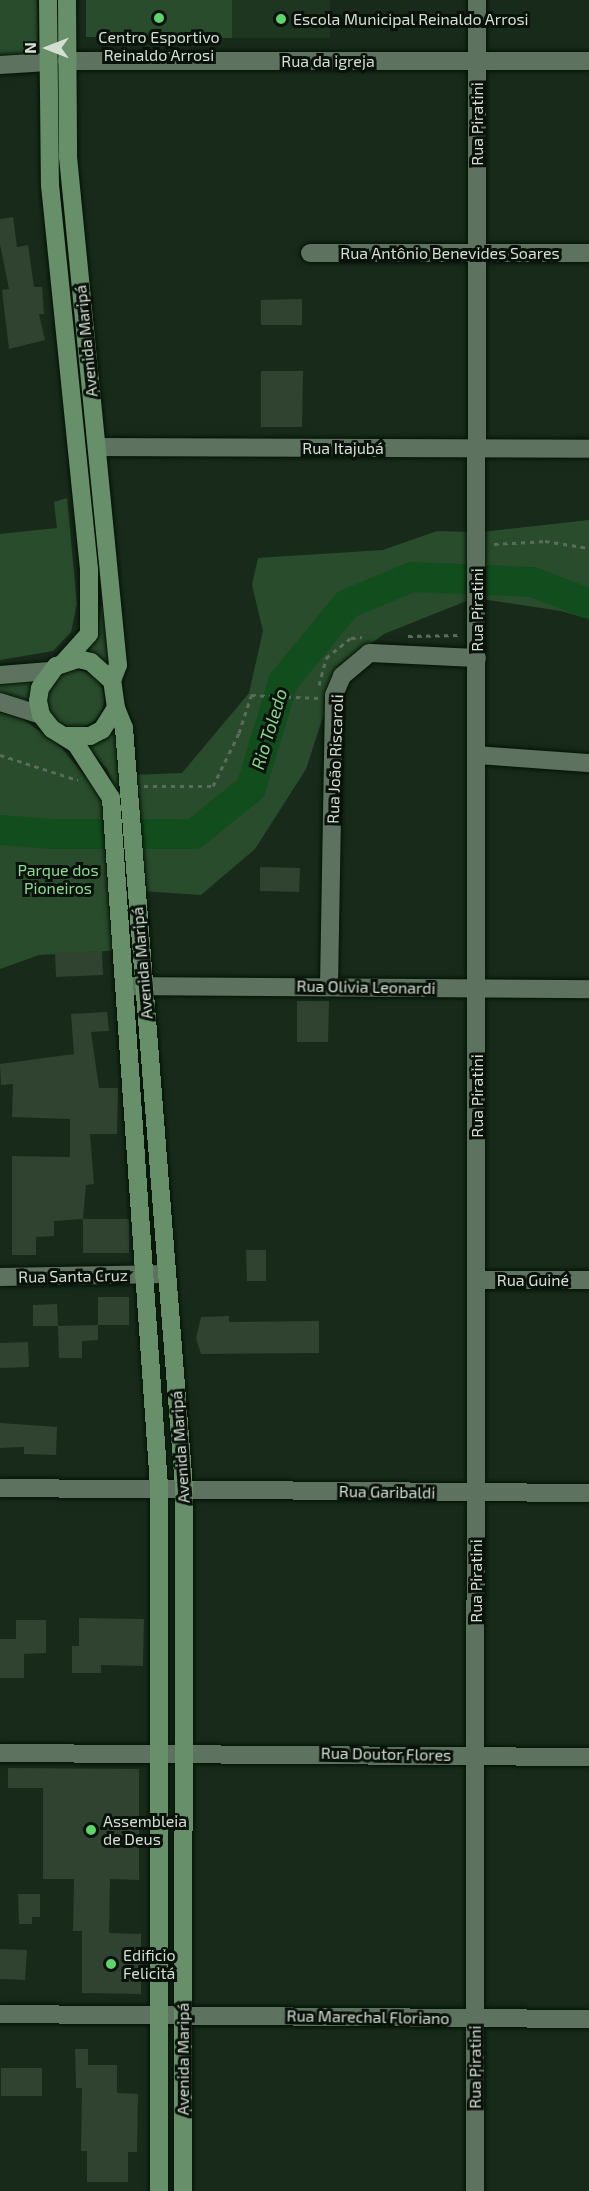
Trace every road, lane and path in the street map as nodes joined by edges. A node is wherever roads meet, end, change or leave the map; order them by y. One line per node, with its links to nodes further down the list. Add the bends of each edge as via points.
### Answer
1 (48, 0): 7 (main road, Avenida Maripá)
2 (67, 0): 4 (main road, Avenida Maripá)
3 (477, 0): 5 (street, Rua Piratini)
4 (67, 61): 5 (street, Rua da igreja); 12 (main road, Avenida Maripá, via 68,157)
5 (477, 61): 6 (street, Rua da igreja); 10 (street, Rua Piratini)
6 (589, 61)
7 (48, 62): 8 (street); 18 (main road, Avenida Maripá, via 50,185 89,569 89,634)
8 (0, 65)
9 (310, 253): 10 (street, Rua Antônio Benevides Soares)
10 (477, 253): 11 (street, Rua Antônio Benevides Soares); 13 (street, Rua Piratini)
11 (589, 253)
12 (97, 447): 13 (street, Rua Itajubá); 20 (main road, Avenida Maripá, via 118,665)
13 (477, 448): 14 (street, Rua Itajubá); 15 (street, Rua Piratini)
14 (589, 449)
15 (477, 538): 16 (path, via 545,541); 17 (street, Rua Piratini)
16 (589, 548)
17 (477, 658): 27 (street, Rua Piratini); 33 (street, Rua João Riscaroli, via 369,653 342,676 334,695)
18 (57, 666): 19 (street); 20 (main road, via 91,662); 24 (main road, via 40,688)
19 (0, 675)
20 (112, 681): 23 (main road)
21 (318, 699): 30 (path, via 251,695 239,733 213,786)
22 (0, 702): 24 (street)
23 (116, 708): 25 (main road, via 111,720 90,736); 30 (main road, Avenida Maripá, via 124,728)
24 (41, 715): 25 (main road)
25 (64, 736): 29 (main road, via 76,744)
26 (0, 755): 29 (path)
27 (477, 755): 28 (street); 34 (street, Rua Piratini)
28 (589, 763)
29 (107, 792): 31 (main road, Avenida Maripá)
30 (129, 793): 32 (main road, Avenida Maripá)
31 (125, 986): 32 (street, Rua Olivia Leonardi); 37 (main road, Avenida Maripá)
32 (144, 986): 33 (street, Rua Olivia Leonardi); 36 (main road, Avenida Maripá)
33 (329, 986): 34 (street, Rua Olivia Leonardi)
34 (477, 988): 35 (street, Rua Olivia Leonardi); 39 (street, Rua Piratini)
35 (589, 989)
36 (167, 1274): 37 (street, Rua Santa Cruz); 43 (main road, Avenida Maripá)
37 (145, 1275): 38 (street, Rua Santa Cruz); 42 (main road, Avenida Maripá)
38 (0, 1277)
39 (476, 1280): 40 (street, Rua Guiné); 45 (street, Rua Piratini)
40 (589, 1280)
41 (0, 1488): 42 (street)
42 (159, 1488): 43 (street, Rua Garibaldi); 46 (main road, Avenida Maripá)
43 (184, 1488): 45 (street, Rua Garibaldi); 47 (main road, Avenida Maripá)
44 (589, 1493): 45 (street, Rua Garibaldi)
45 (476, 1494): 49 (street, Rua Piratini)
46 (159, 1752): 47 (street, Rua Doutor Flores); 48 (street); 52 (main road, Avenida Maripá)
47 (183, 1752): 49 (street, Rua Doutor Flores); 53 (main road, Avenida Maripá)
48 (0, 1753)
49 (476, 1755): 50 (street, Rua Doutor Flores); 54 (street, Rua Piratini)
50 (589, 1757)
51 (0, 2014): 52 (street)
52 (160, 2015): 53 (street, Rua Marechal Floriano); 56 (main road, Avenida Maripá)
53 (183, 2015): 54 (street, Rua Marechal Floriano); 57 (main road, Avenida Maripá)
54 (476, 2018): 55 (street, Rua Marechal Floriano); 58 (street, Rua Piratini)
55 (589, 2019)
56 (159, 2191)
57 (183, 2191)
58 (475, 2191)

